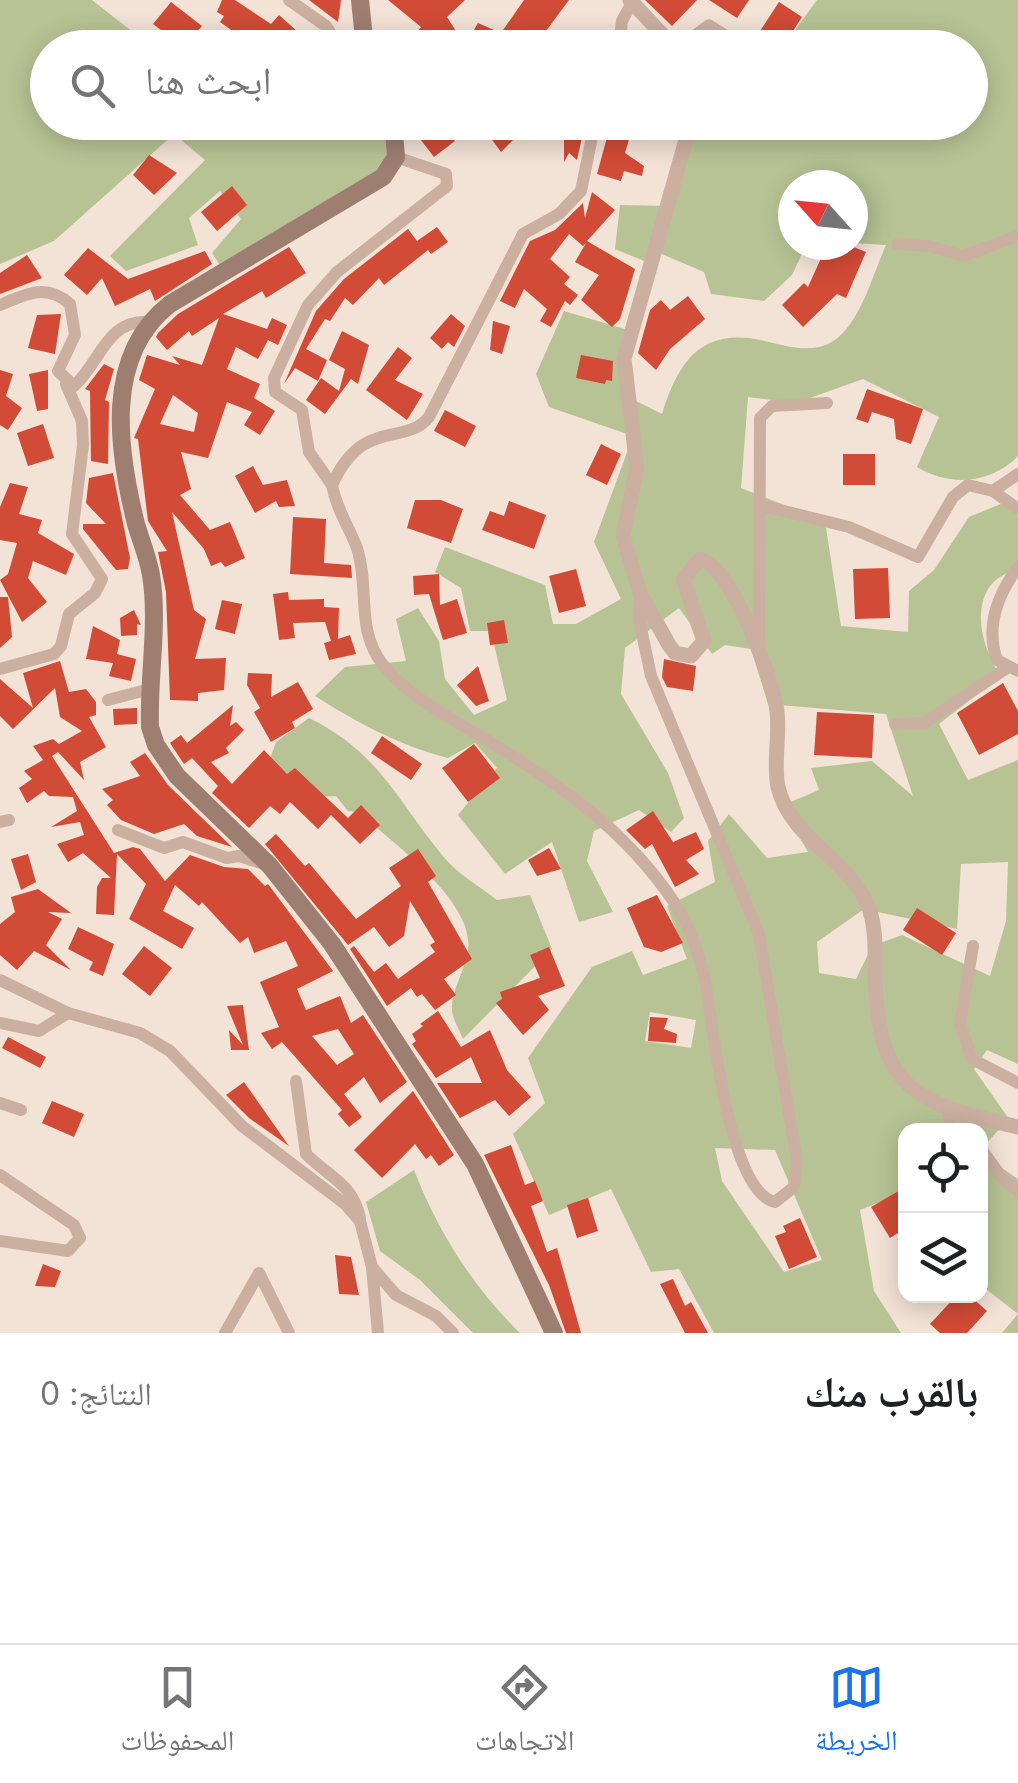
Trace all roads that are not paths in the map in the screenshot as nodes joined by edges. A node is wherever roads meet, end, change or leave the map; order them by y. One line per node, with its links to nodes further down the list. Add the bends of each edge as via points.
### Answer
1 (288, 0): 4 (street)
2 (360, 0): 5 (main road)
3 (631, 2): 6 (street); 7 (street)
4 (329, 30)
5 (364, 30)
6 (621, 30)
7 (658, 30)
8 (394, 140): 11 (main road)
9 (591, 140): 19 (street, via 581,191 523,234 430,417 422,426 367,440 348,456)
10 (686, 140): 24 (street, via 624,360 637,467 622,536)
11 (396, 157): 15 (main road, via 383,177 358,194); 19 (street, via 446,174 447,186 337,272 308,305 274,378 276,392 302,410 309,452)
12 (1018, 236): 13 (street, via 963,256)
13 (897, 244)
14 (0, 305): 16 (street, via 42,290 70,304 75,334 58,372)
15 (150, 322): 16 (street, via 125,323 85,376); 28 (main road, via 127,360 121,424 131,499 152,577)
16 (66, 384): 26 (street, via 82,421 83,444 72,534 102,579 69,614 54,654)
17 (827, 403): 21 (street, via 765,410)
18 (1018, 474): 20 (street)
19 (332, 486): 24 (street, via 360,560 364,622 384,666 420,697 592,809 678,908 706,985 732,1131 758,1192 776,1202 794,1187 797,1161 759,934 650,676)
20 (992, 491): 21 (street, via 978,485 960,490 918,557 850,527); 22 (street)
21 (759, 505): 25 (street)
22 (1018, 509)
23 (1018, 567): 27 (street, via 995,606 994,649)
24 (640, 593): 25 (street, via 668,645 691,656 703,645 703,632 683,578 694,562 708,561)
25 (759, 649): 41 (street, via 776,706 782,801 866,902 886,1056 902,1081)
26 (0, 668)
27 (1012, 669): 30 (street, via 924,724)
28 (150, 689): 29 (street); 32 (main road, via 150,728 165,762)
29 (108, 700)
30 (894, 724)
31 (118, 830): 32 (street, via 164,848 183,842)
32 (270, 866): 55 (main road, via 332,944 475,1164)
33 (974, 946): 38 (street, via 960,1023 972,1059)
34 (0, 980): 35 (street)
35 (68, 1013): 36 (street, via 39,1031); 48 (street, via 140,1033 170,1051 242,1126)
36 (0, 1023)
37 (296, 1081): 48 (street, via 306,1154 347,1186)
38 (1018, 1083)
39 (0, 1104): 40 (street)
40 (21, 1110)
41 (955, 1110): 42 (street); 43 (street); 44 (street)
42 (952, 1123)
43 (966, 1123)
44 (1018, 1128)
45 (988, 1162): 47 (street)
46 (0, 1175): 49 (street, via 74,1225 80,1238 58,1253)
47 (1018, 1191)
48 (360, 1221): 50 (street)
49 (0, 1241)
50 (372, 1267): 53 (street); 54 (street, via 396,1295)
51 (225, 1333): 52 (street, via 259,1273)
52 (289, 1333)
53 (378, 1333)
54 (453, 1333)
55 (554, 1333)

